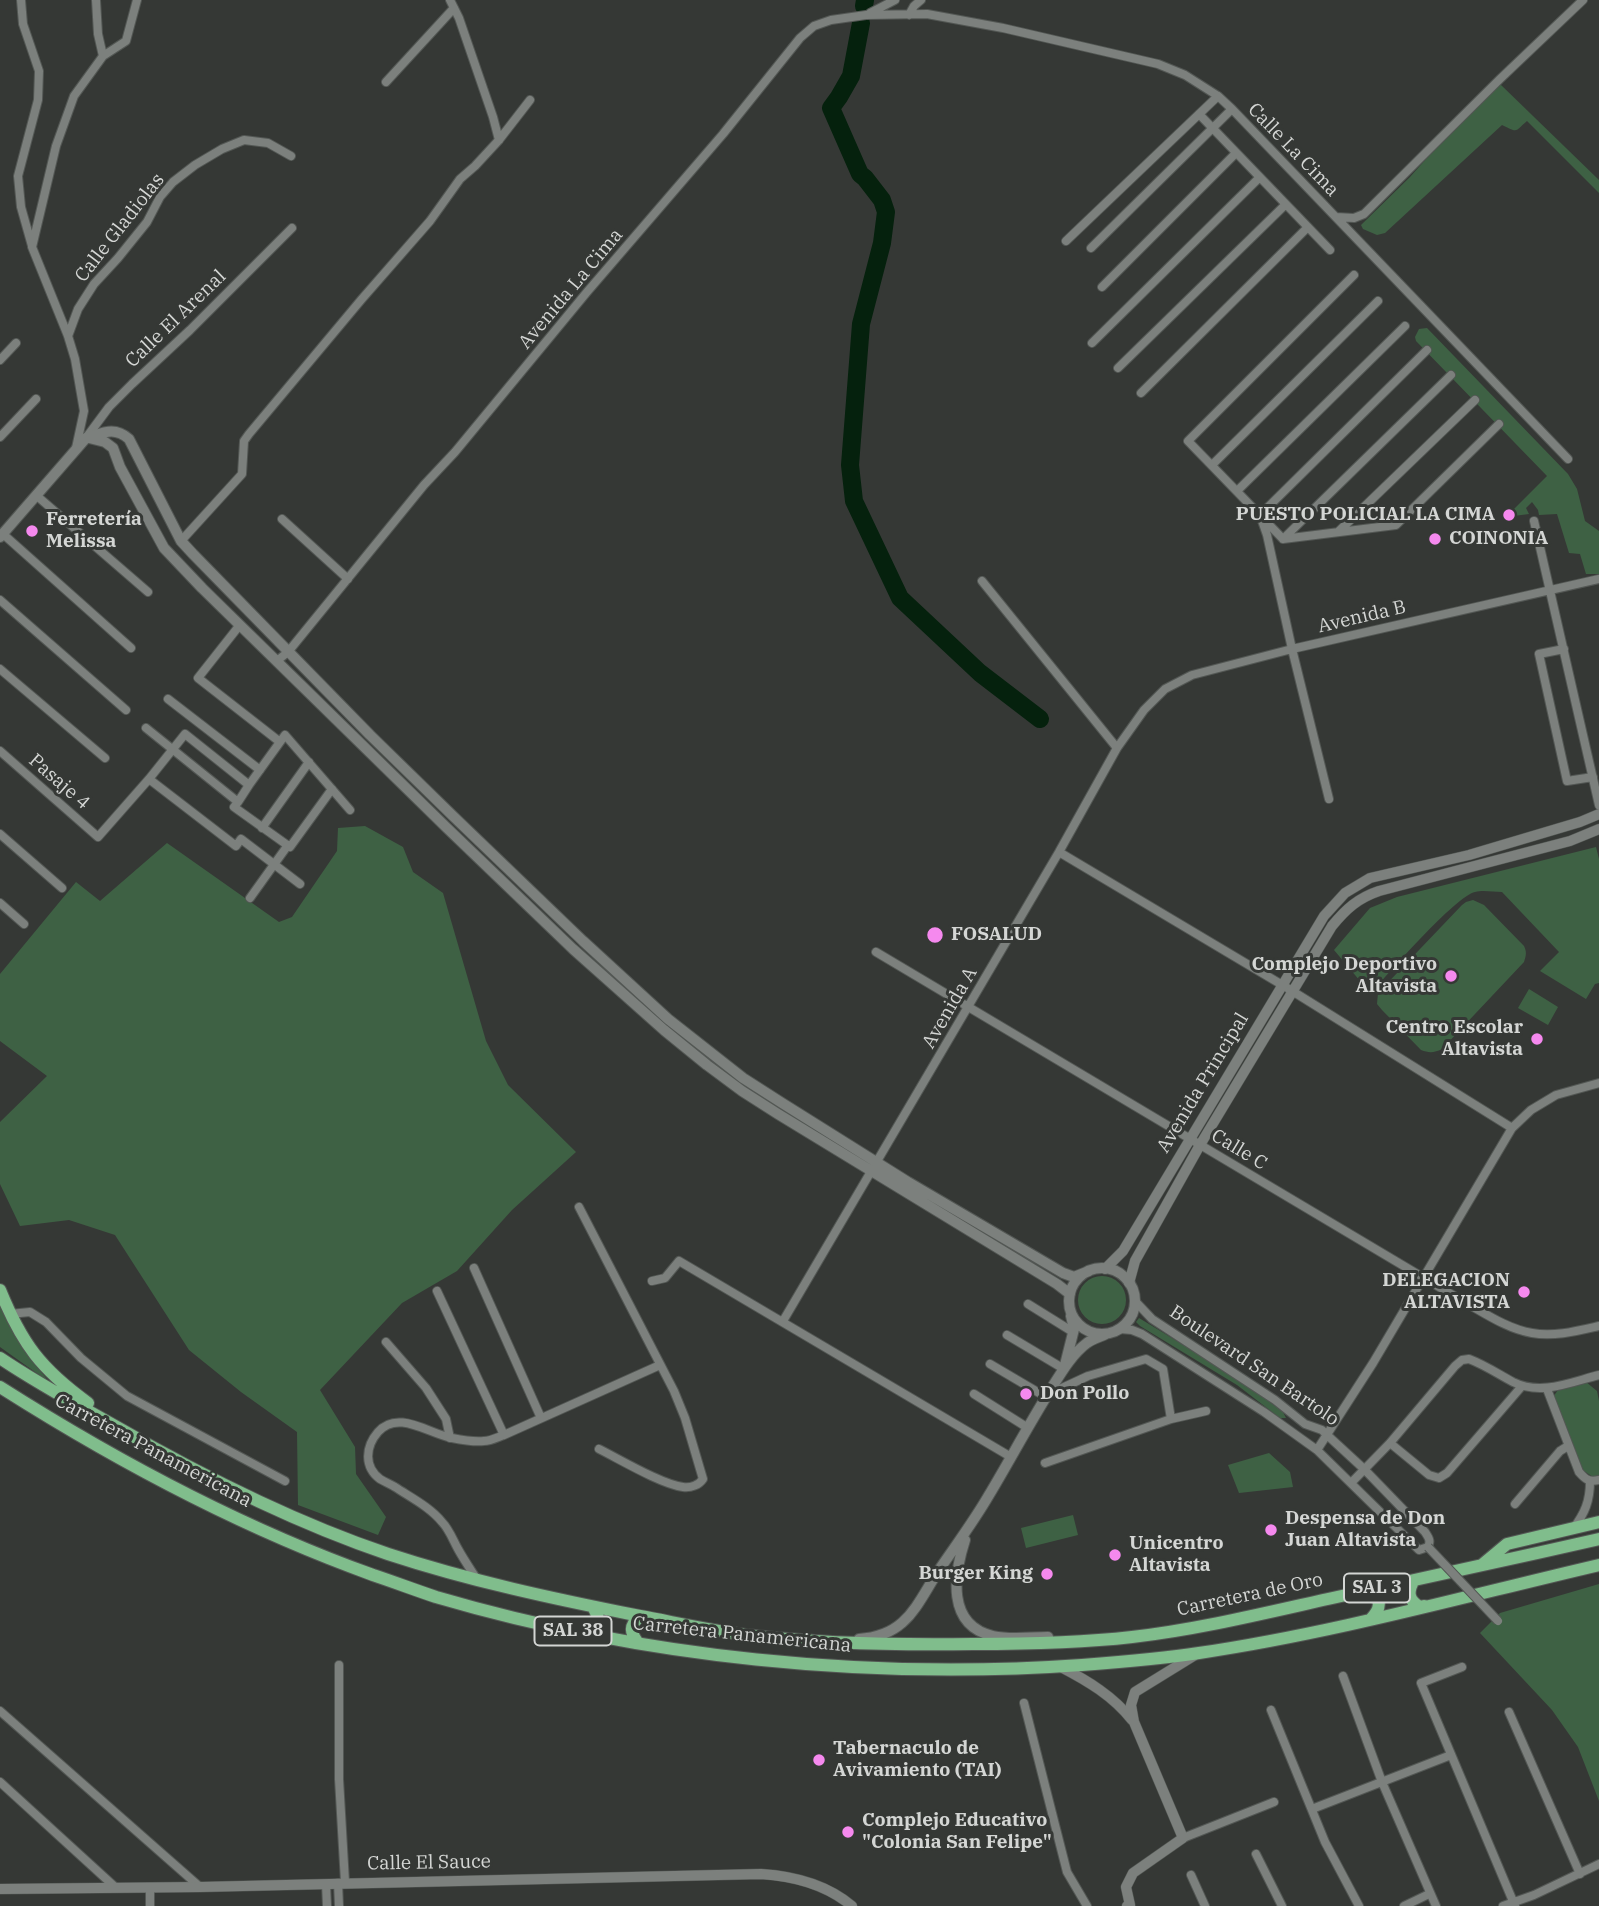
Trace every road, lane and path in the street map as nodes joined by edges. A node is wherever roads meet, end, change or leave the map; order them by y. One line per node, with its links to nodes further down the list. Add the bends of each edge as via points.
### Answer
1 (21, 0): 26 (street, via 23,24 39,71 38,100 18,176)
2 (96, 0): 10 (street)
3 (137, 0): 10 (street, via 126,41)
4 (895, 0): 8 (street)
5 (921, 0): 9 (street)
6 (1583, 0): 22 (street, via 1364,214)
7 (452, 4): 11 (street); 17 (street)
8 (866, 15): 9 (street, Avenida La Cima); 58 (street, Avenida La Cima, via 831,20 800,38)
9 (909, 15): 12 (street, Calle La Cima, via 1003,28 1158,64)
10 (103, 56): 26 (street, via 74,96 56,146)
11 (386, 82)
12 (1218, 96): 14 (street, Calle La Cima); 15 (street)
13 (530, 100): 17 (street)
14 (1232, 110): 16 (street); 22 (street, Calle La Cima)
15 (1199, 114): 16 (street); 25 (street)
16 (1213, 129): 18 (street); 27 (street)
17 (499, 141): 57 (street, via 460,179 430,221 244,441 242,474)
18 (1236, 153): 20 (street); 30 (street)
19 (290, 156): 33 (street, Calle Gladiolas, via 268,143 244,140 173,182 147,222 94,284)
20 (1259, 178): 21 (street); 34 (street)
21 (1285, 205): 23 (street); 38 (street)
22 (1336, 217): 47 (street, Calle La Cima)
23 (1308, 227): 28 (street); 40 (street)
24 (292, 228): 45 (street, Calle El Arenal, via 131,384)
25 (1066, 241)
26 (33, 247): 33 (street)
27 (1091, 248)
28 (1330, 250)
29 (1354, 275): 48 (street, via 1188,441)
30 (1102, 287)
31 (1378, 301): 48 (street)
32 (1405, 326): 49 (street)
33 (68, 336): 46 (street, via 84,411)
34 (1092, 342)
35 (16, 343): 37 (street)
36 (1427, 350): 51 (street)
37 (0, 360)
38 (1118, 368)
39 (1451, 375): 56 (street)
40 (1141, 393)
41 (36, 399): 44 (street)
42 (1475, 400): 54 (street)
43 (1499, 424): 54 (street, via 1396,525)
44 (0, 437)
45 (86, 438): 46 (main road); 57 (main road, via 110,431 129,439); 64 (main road, via 113,448 164,548)
46 (75, 450): 50 (main road)
47 (1568, 459)
48 (1212, 466): 49 (street)
49 (1237, 491): 51 (street)
50 (37, 496): 55 (main road); 62 (street)
51 (1260, 515): 56 (street); 66 (street)
52 (282, 519): 58 (street)
53 (1534, 521): 61 (street)
54 (1338, 532): 56 (street)
55 (1, 536): 65 (street)
56 (1283, 538)
57 (181, 541): 68 (main road)
58 (348, 579): 68 (street, Avenida La Cima)
59 (1599, 579): 61 (street, Avenida B)
60 (982, 581): 76 (street)
61 (1550, 590): 66 (street, Avenida B); 67 (street)
62 (148, 592)
63 (0, 600): 72 (street)
64 (239, 626): 69 (main road); 75 (street, via 198,678)
65 (131, 648)
66 (1292, 649): 73 (street, Avenida B, via 1192,675 1165,689); 86 (street)
67 (1564, 649): 82 (street); 82 (street, via 1539,654 1567,781)
68 (288, 652): 69 (street, Avenida La Cima); 110 (main road, via 583,942 668,1019 743,1078)
69 (278, 660): 110 (main road, via 447,828 664,1030 742,1091)
70 (0, 669): 79 (street)
71 (168, 699): 81 (street)
72 (126, 710)
73 (1144, 710): 76 (street, Avenida A)
74 (146, 728): 77 (street)
75 (280, 742): 80 (street, via 285,735); 81 (street)
76 (1117, 748): 95 (street, Avenida A)
77 (173, 749): 83 (street); 84 (street, via 185,734); 87 (street)
78 (0, 751): 83 (street, Pasaje 4, via 97,837)
79 (105, 758)
80 (309, 762): 85 (street); 91 (street)
81 (260, 770): 84 (street)
82 (1593, 776): 88 (street)
83 (149, 779): 96 (street, via 236,846 241,839)
84 (250, 785): 87 (street)
85 (332, 789): 89 (street); 94 (street)
86 (1329, 799)
87 (238, 802): 91 (street, via 234,807)
88 (1599, 805)
89 (350, 810)
90 (1599, 814): 103 (street, Avenida Principal, via 1357,884 1324,916)
91 (262, 828): 94 (street)
92 (1599, 829): 104 (street, Avenida Principal, via 1570,841 1366,895 1332,926)
93 (0, 834): 98 (street)
94 (288, 845): 96 (street)
95 (1059, 852): 103 (street); 105 (street, Avenida A)
96 (274, 864): 97 (street); 99 (street)
97 (300, 884)
98 (62, 888)
99 (250, 898)
100 (0, 903): 101 (street)
101 (24, 924)
102 (876, 952): 105 (street, Calle C)
103 (1282, 985): 104 (street); 108 (street, Avenida Principal)
104 (1293, 992): 107 (street); 109 (street, Avenida Principal)
105 (969, 1007): 108 (street, Calle C); 110 (street, Avenida A)
106 (1599, 1083): 107 (street, via 1556,1095)
107 (1512, 1128): 115 (street)
108 (1189, 1139): 109 (street, Calle C); 113 (street, Avenida Principal, via 1123,1251)
109 (1200, 1145): 115 (street, Calle C); 117 (street, Avenida Principal, via 1135,1261)
110 (875, 1167): 114 (main road, via 1063,1273 1074,1277); 120 (main road); 125 (street, Avenida A)
111 (579, 1207): 134 (street)
112 (474, 1268): 145 (street)
113 (1105, 1269): 114 (main road); 117 (main road)
114 (1089, 1271): 120 (main road, via 1077,1280)
115 (1423, 1277): 126 (street, Calle C, via 1504,1324 1531,1333); 149 (street)
116 (652, 1281): 125 (street, via 665,1278 679,1261)
117 (1129, 1283): 121 (main road)
118 (0, 1290): 124 (highway)
119 (437, 1291): 150 (street)
120 (1070, 1294): 123 (main road)
121 (1135, 1301): 127 (main road, via 1131,1318); 144 (street, Boulevard San Bartolo, via 1149,1318)
122 (1028, 1304): 128 (street)
123 (1071, 1310): 128 (main road); 129 (main road, via 1085,1330)
124 (10, 1314): 151 (highway, via 28,1347 52,1374); 162 (street, via 30,1312 127,1396)
125 (783, 1321): 158 (street)
126 (1599, 1326)
127 (1120, 1329): 129 (main road); 147 (street, Boulevard San Bartolo, via 1142,1334)
128 (1073, 1332): 135 (main road)
129 (1106, 1334): 135 (main road, via 1087,1342)
130 (1007, 1335): 135 (street)
131 (386, 1342): 152 (street, via 426,1388 446,1419)
132 (0, 1358): 151 (highway, Carretera Panamericana / SAL 38)
133 (990, 1364): 142 (street)
134 (660, 1366): 145 (street); 156 (street, via 685,1418 702,1481 685,1488)
135 (1062, 1371): 137 (street); 142 (main road)
136 (1599, 1375): 140 (street)
137 (1088, 1376): 142 (street); 146 (street, via 1146,1359 1163,1369)
138 (1522, 1386): 140 (street); 153 (street, via 1479,1363 1462,1360); 153 (street, via 1438,1478)
139 (0, 1387): 160 (highway, Carretera Panamericana / SAL 38)
140 (1547, 1389): 155 (street)
141 (974, 1394): 148 (street)
142 (1047, 1396): 148 (main road)
143 (1206, 1411): 146 (street)
144 (1295, 1415): 147 (street); 149 (street, Boulevard San Bartolo)
145 (541, 1418): 150 (street)
146 (1171, 1419): 159 (street)
147 (1285, 1426): 157 (street, Boulevard San Bartolo)
148 (1028, 1428): 158 (main road)
149 (1326, 1434): 157 (street); 161 (street, Boulevard San Bartolo)
150 (504, 1435): 152 (street, via 485,1442)
151 (136, 1438): 154 (highway, Carretera Panamericana / SAL 38)
152 (450, 1438): 174 (street, via 420,1426 391,1423 371,1442 368,1464 381,1480 444,1524)
153 (1390, 1443): 161 (street)
154 (149, 1445): 160 (highway); 174 (highway, Carretera Panamericana / SAL 38, via 241,1493 334,1533)
155 (1568, 1447): 163 (street, via 1579,1472); 165 (street)
156 (599, 1449)
157 (1317, 1450): 164 (street, Boulevard San Bartolo)
158 (1011, 1457): 167 (main road)
159 (1045, 1462)
160 (140, 1469): 182 (highway, Carretera Panamericana / SAL 38, via 189,1496 335,1561 434,1596)
161 (1364, 1469): 164 (street); 170 (street, Boulevard San Bartolo, via 1430,1538)
162 (285, 1481)
163 (1595, 1481): 168 (street, via 1587,1508)
164 (1351, 1483): 170 (street, Boulevard San Bartolo, via 1419,1550)
165 (1515, 1504)
166 (1599, 1522): 168 (highway)
167 (969, 1527): 183 (main road, via 958,1563 956,1591 961,1610 972,1624 994,1636); 184 (main road, via 904,1623 869,1638)
168 (1573, 1529): 172 (highway, via 1507,1544)
169 (1599, 1539): 172 (highway, Carretera de Oro / SAL 3)
170 (1428, 1547): 180 (street, bridge)
171 (1599, 1565): 176 (highway, SAL 3)
172 (1480, 1566): 173 (highway, Carretera de Oro / SAL 3)
173 (1414, 1580): 175 (highway, Carretera de Oro / SAL 3); 176 (highway, via 1409,1591 1413,1603 1420,1607)
174 (478, 1581): 177 (highway, Carretera Panamericana / SAL 38)
175 (1366, 1590): 179 (highway, via 1378,1600 1377,1613); 181 (highway, Carretera de Oro / SAL 3)
176 (1434, 1604): 179 (highway, SAL 3)
177 (593, 1607): 178 (highway, Carretera Panamericana / SAL 38); 182 (highway, via 598,1620)
178 (640, 1616): 184 (highway, Carretera Panamericana / SAL 38, via 753,1636); 185 (highway, via 631,1625)
179 (1371, 1619): 186 (highway, SAL 3)
180 (1498, 1621)
181 (1155, 1633): 183 (highway, Carretera Panamericana / SAL 38)
182 (590, 1635): 185 (highway, Carretera Panamericana / SAL 38)
183 (1110, 1639): 184 (highway, Carretera Panamericana / SAL 38, via 945,1645)
184 (817, 1640)
185 (638, 1643): 188 (highway, Carretera Panamericana / SAL 38, via 824,1666 996,1670)
186 (1197, 1654): 188 (highway, Carretera Panamericana / SAL 38); 195 (street, via 1135,1692 1131,1705)
187 (339, 1665): 206 (street)
188 (1061, 1666): 195 (street, via 1090,1682)
189 (1462, 1667): 196 (street, via 1421,1683)
190 (1343, 1676): 198 (street)
191 (1024, 1703): 218 (street, via 1067,1872)
192 (1271, 1710): 200 (street)
193 (0, 1711): 210 (street)
194 (1509, 1712): 204 (street)
195 (1134, 1722): 201 (street)
196 (1451, 1755): 198 (street); 213 (street)
197 (0, 1782): 208 (street)
198 (1382, 1782): 200 (street); 212 (street)
199 (1274, 1802): 201 (street)
200 (1312, 1809): 222 (street)
201 (1182, 1838): 219 (street, via 1130,1877 1126,1887)
202 (1256, 1854): 221 (street)
203 (1599, 1864): 204 (street)
204 (1580, 1874): 213 (street)
205 (1191, 1875): 220 (street)
206 (342, 1883): 207 (street, Calle El Sauce); 216 (street); 217 (street, Calle El Sauce, via 761,1874 807,1882)
207 (326, 1884): 210 (street, Calle El Sauce); 215 (street)
208 (114, 1887): 209 (street, Calle El Sauce); 211 (street, Calle El Sauce)
209 (150, 1887): 210 (street, Calle El Sauce); 214 (street)
210 (200, 1887)
211 (0, 1889)
212 (1430, 1894): 223 (street); 224 (street)
213 (1514, 1904): 225 (street)
214 (150, 1906)
215 (327, 1906)
216 (339, 1906)
217 (852, 1906)
218 (1087, 1906)
219 (1129, 1906)
220 (1205, 1906)
221 (1282, 1906)
222 (1359, 1906)
223 (1404, 1906)
224 (1436, 1906)
225 (1503, 1906)

